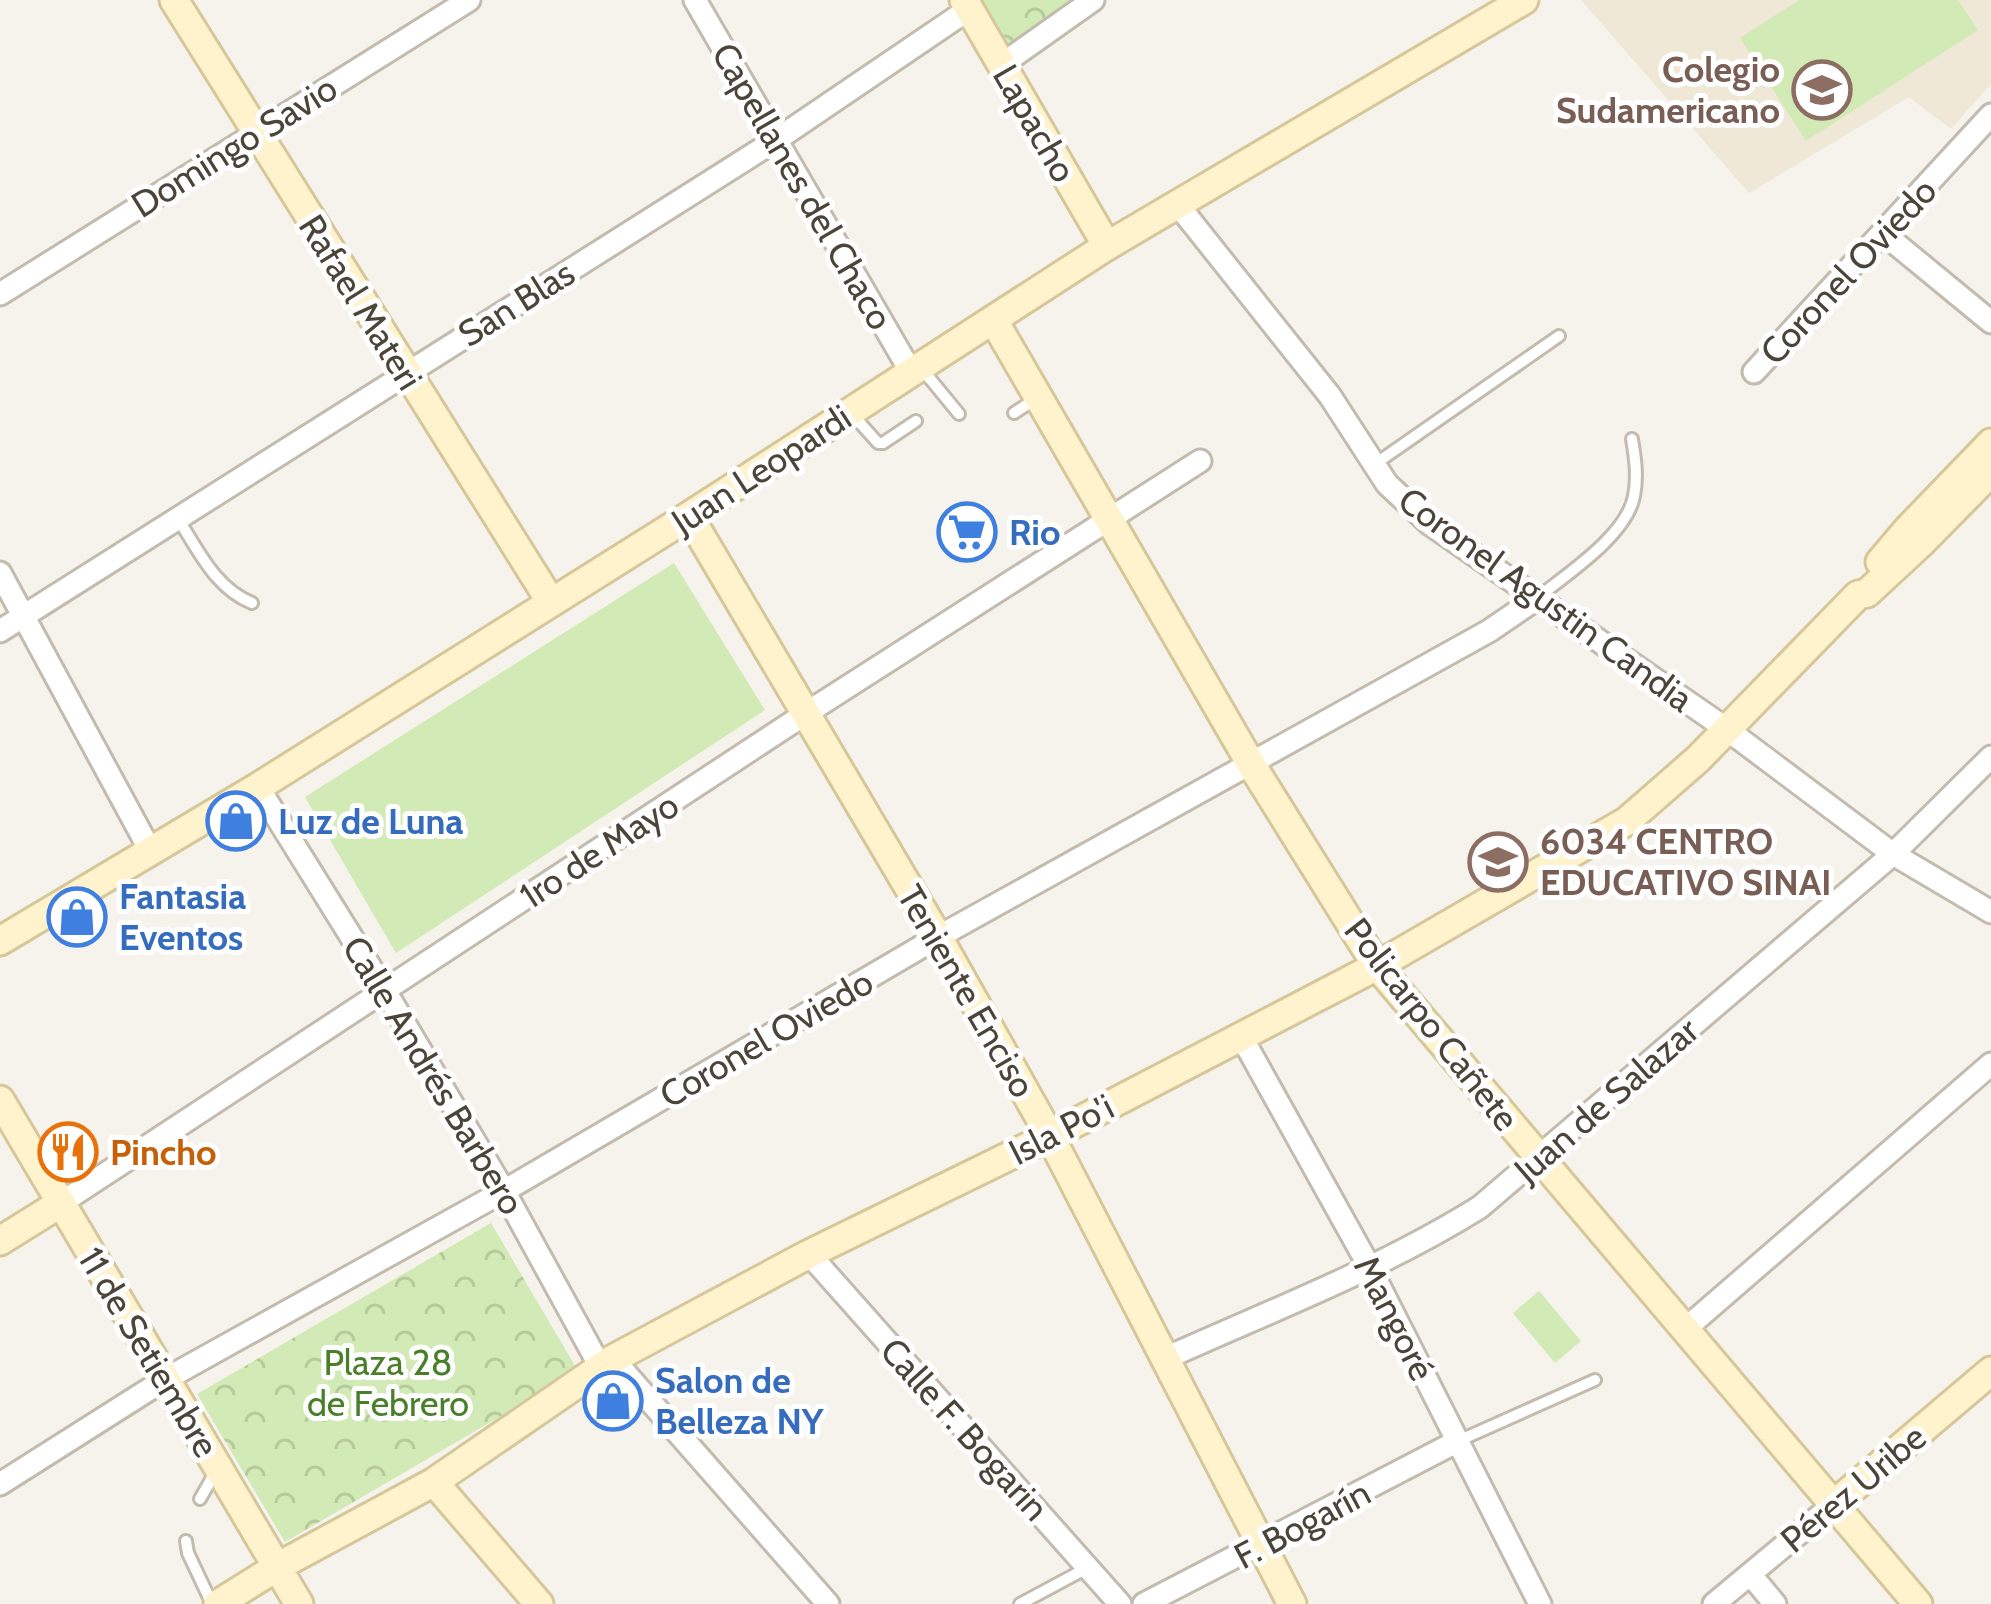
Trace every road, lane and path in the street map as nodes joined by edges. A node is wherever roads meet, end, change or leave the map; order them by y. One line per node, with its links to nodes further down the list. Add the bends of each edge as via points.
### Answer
1 (174, 0): 9 (street, Rafael Materi)
2 (469, 0): 9 (street, Domingo Savio)
3 (695, 0): 10 (street, Capellanes del Chaco)
4 (1093, 0): 7 (street)
5 (966, 5): 7 (street, Lapacho); 10 (street, San Blas)
6 (1505, 5): 11 (street, Juan Leopardi)
7 (1001, 65): 13 (street, Lapacho)
8 (1991, 115): 12 (street, Coronel Oviedo)
9 (255, 132): 14 (street, Domingo Savio); 20 (street, Rafael Materi)
10 (776, 140): 18 (street, Capellanes del Chaco); 20 (street, San Blas)
11 (1178, 206): 13 (street, Juan Leopardi); 27 (street, Coronel Agustin Candia, via 1330,396)
12 (1884, 234): 16 (street); 19 (street, Coronel Oviedo)
13 (1107, 246): 15 (street, Juan Leopardi)
14 (0, 294)
15 (994, 321): 18 (street, Juan Leopardi); 31 (street, Policarpo Cañete, via 1026,405)
16 (1991, 322)
17 (1559, 336): 27 (lane)
18 (916, 369): 21 (street, Juan Leopardi); 22 (lane)
19 (1754, 372)
20 (405, 373): 30 (street, San Blas); 35 (street, Rafael Materi)
21 (850, 412): 23 (lane, via 878,443); 29 (street, Juan Leopardi)
22 (959, 414)
23 (916, 422)
24 (1632, 439): 34 (lane, via 1634,500 1622,522)
25 (1991, 443): 33 (street, Isla Po'i, via 1907,529)
26 (1200, 460): 31 (street, 1ro de Mayo)
27 (1374, 465): 34 (street, Coronel Agustin Candia, via 1430,524)
28 (1991, 472): 33 (street, Isla Po'i)
29 (689, 516): 35 (street, Juan Leopardi); 39 (street, Teniente Enciso)
30 (178, 519): 36 (lane, via 217,578); 37 (street, San Blas)
31 (1107, 519): 39 (street, 1ro de Mayo); 42 (street, Policarpo Cañete)
32 (0, 573): 37 (street)
33 (1858, 596): 40 (street, Isla Po'i)
34 (1536, 599): 40 (street, Coronel Agustin Candia); 42 (street, Coronel Oviedo)
35 (551, 602): 43 (street, Juan Leopardi)
36 (252, 603)
37 (24, 618): 38 (street, San Blas); 44 (street)
38 (0, 631)
39 (805, 714): 47 (street, Teniente Enciso); 50 (street, 1ro de Mayo)
40 (1725, 728): 45 (street, Coronel Agustin Candia); 49 (street, Isla Po'i, via 1627,821)
41 (1991, 757): 45 (street, Juan de Salazar)
42 (1251, 764): 47 (street, Coronel Oviedo); 49 (street, Policarpo Cañete)
43 (258, 787): 44 (street, Juan Leopardi); 50 (street, Calle Andrés Barbero)
44 (151, 852): 48 (street, Juan Leopardi)
45 (1893, 854): 46 (street, Coronel Agustin Candia); 55 (street, Juan de Salazar)
46 (1991, 912)
47 (938, 937): 54 (street, Teniente Enciso); 56 (street, Coronel Oviedo)
48 (0, 941)
49 (1377, 966): 51 (street, Isla Po'i); 55 (street, Policarpo Cañete)
50 (385, 991): 56 (street, Calle Andrés Barbero); 57 (street, 1ro de Mayo)
51 (1241, 1036): 54 (street, Isla Po'i); 60 (street, Mangoré)
52 (1991, 1064): 61 (street)
53 (0, 1100): 57 (street, 11 de Setiembre)
54 (1050, 1136): 59 (street, Isla Po'i); 62 (street, Teniente Enciso)
55 (1538, 1158): 60 (street, Juan de Salazar, via 1480,1208); 61 (street, Policarpo Cañete)
56 (504, 1191): 63 (street, Calle Andrés Barbero); 65 (street, Coronel Oviedo)
57 (61, 1204): 58 (street, 1ro de Mayo); 65 (street, 11 de Setiembre)
58 (0, 1241)
59 (809, 1254): 63 (street, Isla Po'i); 76 (street, Calle F. Bogarin)
60 (1369, 1267): 62 (street, Juan de Salazar); 67 (street, Mangoré)
61 (1684, 1330): 72 (street, Policarpo Cañete)
62 (1164, 1359): 74 (street, Teniente Enciso)
63 (607, 1364): 69 (street, Isla Po'i); 81 (street, Calle Andrés Barbero)
64 (1991, 1371): 72 (street, Pérez Uribe)
65 (164, 1380): 68 (street, 11 de Setiembre); 70 (street, Coronel Oviedo)
66 (1595, 1381): 67 (lane)
67 (1458, 1441): 74 (street, F. Bogarín); 86 (street, Mangoré)
68 (218, 1468): 71 (lane); 75 (street, 11 de Setiembre)
69 (434, 1482): 75 (street, Isla Po'i); 80 (street)
70 (0, 1484)
71 (200, 1498)
72 (1834, 1505): 77 (street, Pérez Uribe); 89 (street, Policarpo Cañete)
73 (186, 1541): 78 (lane)
74 (1262, 1545): 84 (street, F. Bogarín); 85 (street, Teniente Enciso)
75 (278, 1567): 78 (street, Isla Po'i); 79 (street, 11 de Setiembre)
76 (1090, 1567): 82 (lane); 83 (street, Calle F. Bogarin)
77 (1750, 1574): 87 (street, Pérez Uribe); 88 (street)
78 (215, 1604)
79 (298, 1604)
80 (539, 1604)
81 (828, 1604)
82 (1020, 1604)
83 (1120, 1604)
84 (1144, 1604)
85 (1292, 1604)
86 (1540, 1604)
87 (1714, 1604)
88 (1775, 1604)
89 (1918, 1604)

